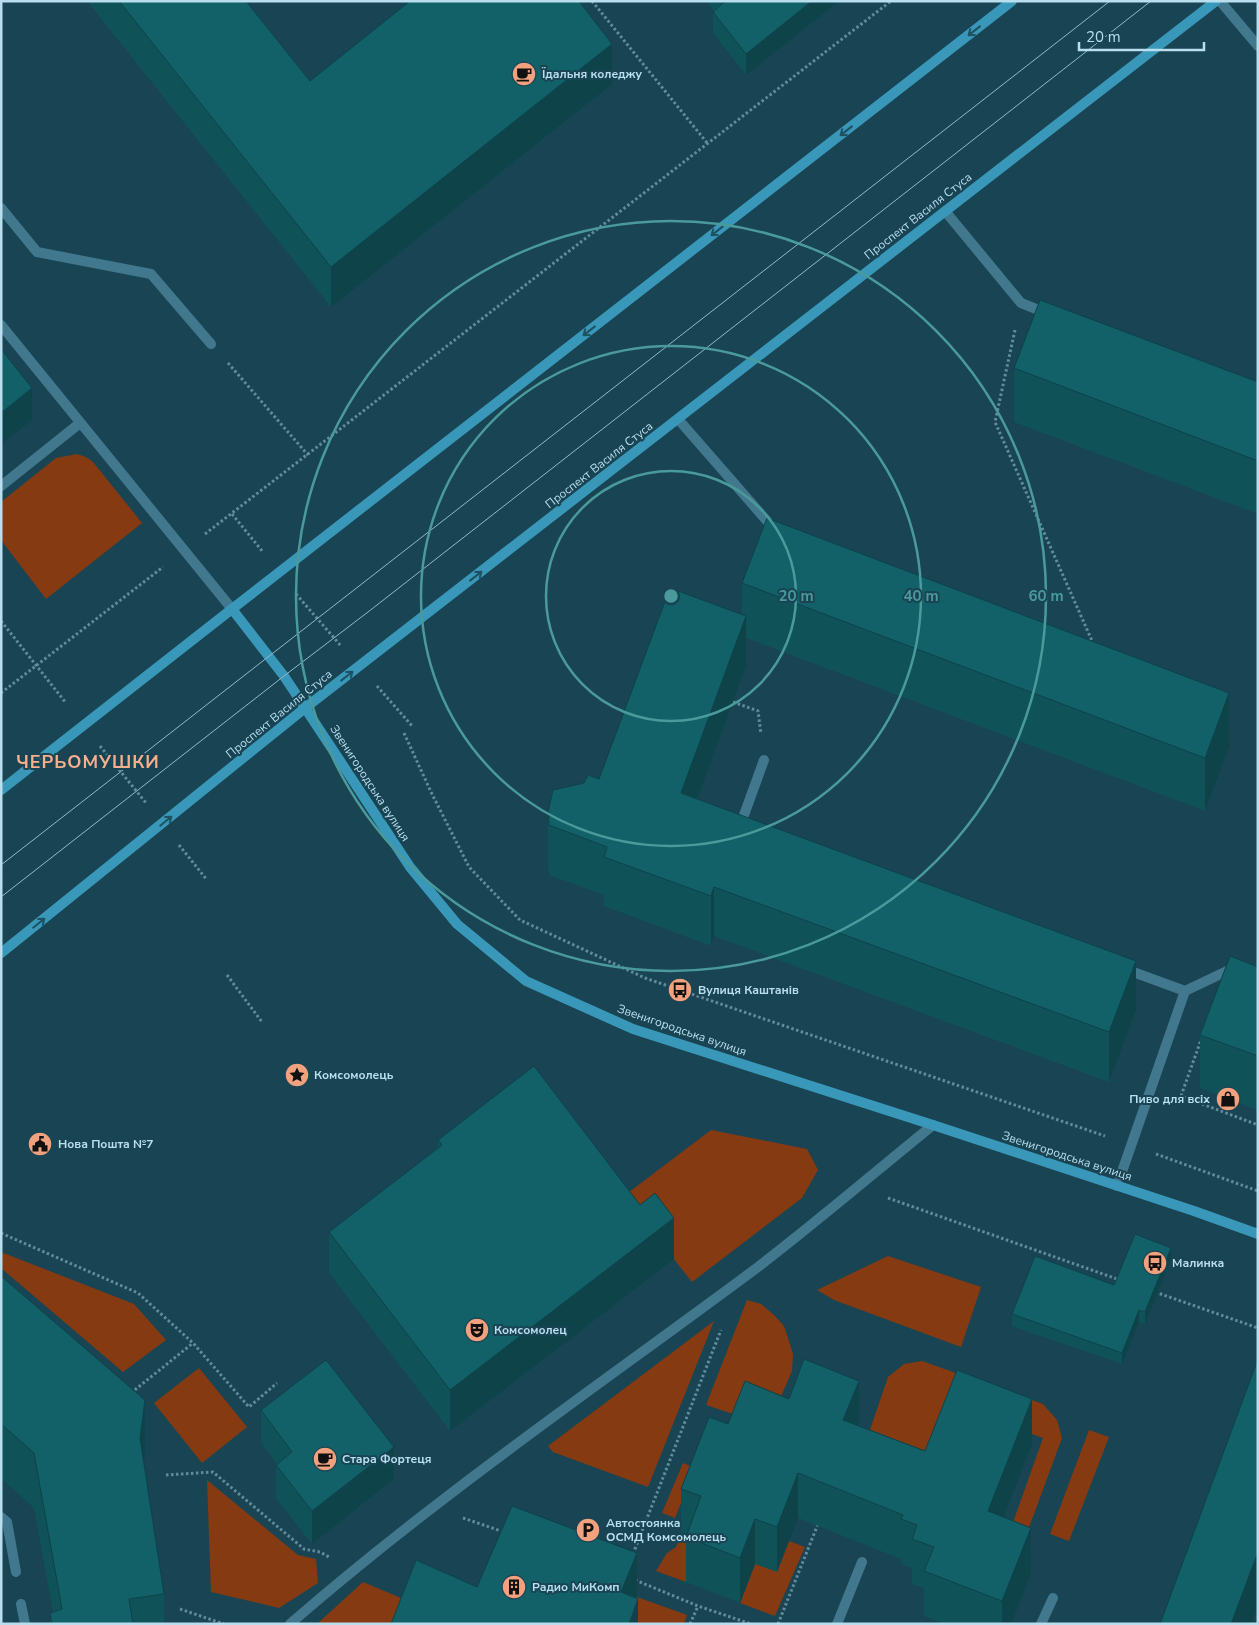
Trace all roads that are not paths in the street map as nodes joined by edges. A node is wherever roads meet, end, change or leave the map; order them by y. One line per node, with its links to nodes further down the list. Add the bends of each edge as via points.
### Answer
1 (1012, 1): 14 (street, one-way to 14)
2 (1216, 1): 6 (street, Проспект Василя Стуса)
3 (1220, 1): 4 (street)
4 (1258, 46)
5 (1, 208): 9 (street, via 37,252 151,274)
6 (945, 211): 7 (street, via 1021,302); 10 (street, Проспект Василя Стуса)
7 (1056, 316)
8 (1, 326): 11 (street)
9 (211, 344)
10 (678, 419): 13 (street); 15 (street, Проспект Василя Стуса, one-way to 10)
11 (80, 423): 12 (street); 14 (street)
12 (1, 486)
13 (779, 535)
14 (232, 609): 15 (street, Звенигородська вулиця); 17 (street)
15 (305, 708): 19 (street, Проспект Василя Стуса, one-way to 15); 23 (street, Звенигородська вулиця, via 416,874 457,924 526,981 633,1029)
16 (764, 760): 18 (street, via 740,826)
17 (1, 790)
18 (749, 829)
19 (1, 953)
20 (1111, 964): 22 (street)
21 (1258, 982): 22 (street, via 1226,971)
22 (1185, 991): 24 (street)
23 (932, 1125): 24 (street, Звенигородська вулиця); 32 (street, via 760,1265 438,1503 349,1572)
24 (1117, 1186): 25 (street, Звенигородська вулиця)
25 (1258, 1234)
26 (1, 1517): 28 (street, via 7,1522)
27 (862, 1562): 33 (street)
28 (16, 1572)
29 (1053, 1598): 34 (street)
30 (21, 1604): 31 (street)
31 (25, 1624)
32 (290, 1624)
33 (838, 1624)
34 (1041, 1624)

